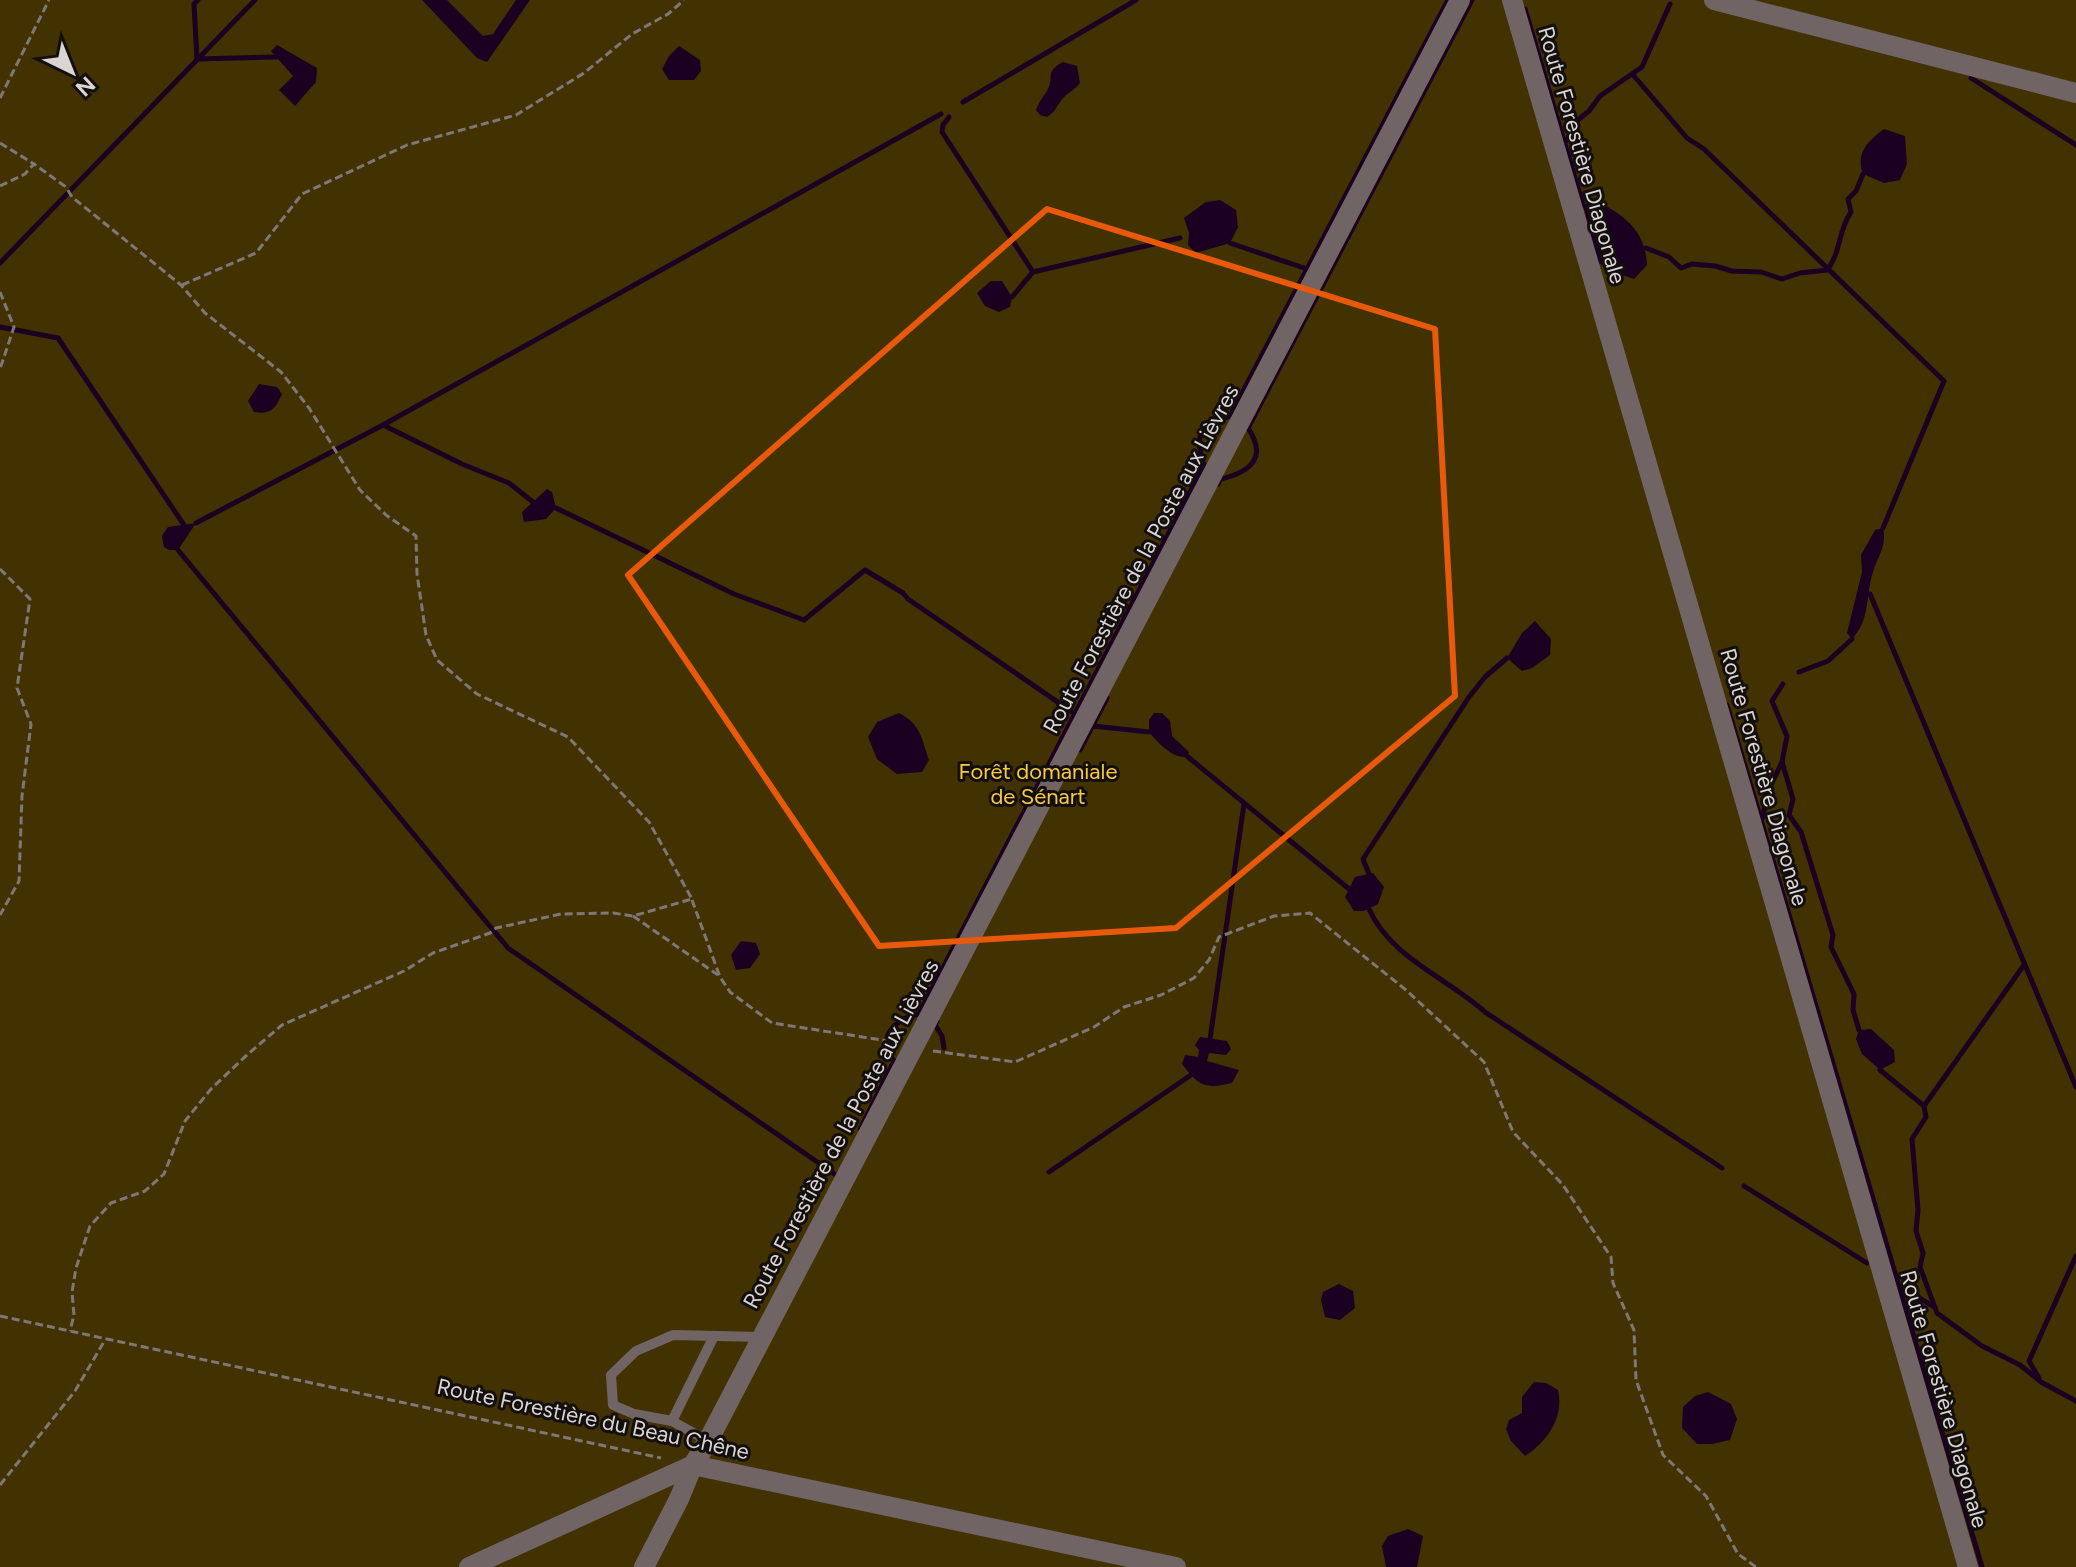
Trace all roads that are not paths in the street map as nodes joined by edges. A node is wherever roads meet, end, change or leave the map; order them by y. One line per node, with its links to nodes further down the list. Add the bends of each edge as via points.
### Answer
1 (1460, 0): 6 (street, Route Forestière de la Poste aux Lièvres)
2 (1512, 0): 13 (street, Route Forestière Diagonale)
3 (1714, 0): 4 (street)
4 (2076, 93)
5 (714, 1336): 6 (lane); 7 (lane); 7 (lane, via 673,1335 636,1351 611,1375 613,1405)
6 (762, 1337): 8 (street, Route Forestière de la Poste aux Lièvres)
7 (672, 1421): 8 (lane)
8 (708, 1441): 9 (street, Route Forestière de la Poste aux Lièvres)
9 (693, 1465): 10 (street); 11 (street, Route Forestière de la Poste aux Lièvres); 12 (street, Route Forestière du Beau Chêne)
10 (469, 1567)
11 (644, 1567)
12 (1176, 1567)
13 (1968, 1567)

